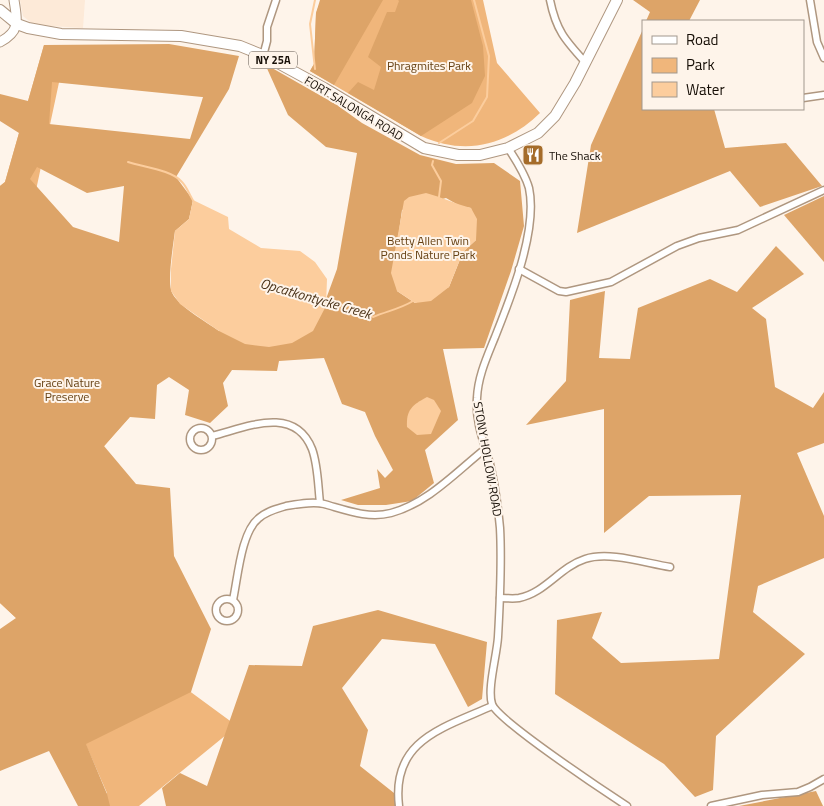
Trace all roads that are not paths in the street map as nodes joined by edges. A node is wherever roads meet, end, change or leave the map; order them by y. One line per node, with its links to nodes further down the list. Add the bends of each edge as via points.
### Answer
1 (14, 0): 7 (main road)
2 (276, 0): 9 (street, via 267,27)
3 (550, 0): 11 (street, via 560,32)
4 (617, 0): 11 (main road, FORT SALONGA ROAD / NY 25A)
5 (810, 0): 10 (street, via 817,42)
6 (0, 10): 7 (main road, NY 25A)
7 (17, 24): 8 (main road); 9 (main road, FORT SALONGA ROAD / NY 25A, via 61,34 181,36 240,46)
8 (0, 42)
9 (263, 56): 14 (main road, FORT SALONGA ROAD / NY 25A, via 424,148 458,155 480,155)
10 (824, 58)
11 (586, 62): 14 (main road, FORT SALONGA ROAD / NY 25A, via 555,116 538,133)
12 (824, 96): 13 (street)
13 (804, 98)
14 (508, 148): 16 (street, STONY HOLLOW ROAD, via 528,187 531,212)
15 (824, 190): 16 (street, via 738,230 677,246 611,282 566,292)
16 (519, 269): 18 (street, STONY HOLLOW ROAD, via 481,373 477,410)
17 (212, 436): 19 (street, via 269,422 293,426 312,451)
18 (485, 449): 19 (street, via 419,501 390,513 361,514); 21 (street, STONY HOLLOW ROAD, via 500,527)
19 (320, 503): 22 (street, via 268,511 258,518 246,538)
20 (670, 567): 21 (street, via 611,557 587,558 562,571 535,592 519,598)
21 (500, 598): 23 (street, STONY HOLLOW ROAD)
22 (232, 600)
23 (492, 706): 25 (street, via 418,743 405,760); 26 (street, via 570,768)
24 (824, 779): 27 (street, via 798,792 762,795)
25 (399, 806)
26 (627, 806)
27 (711, 806)

